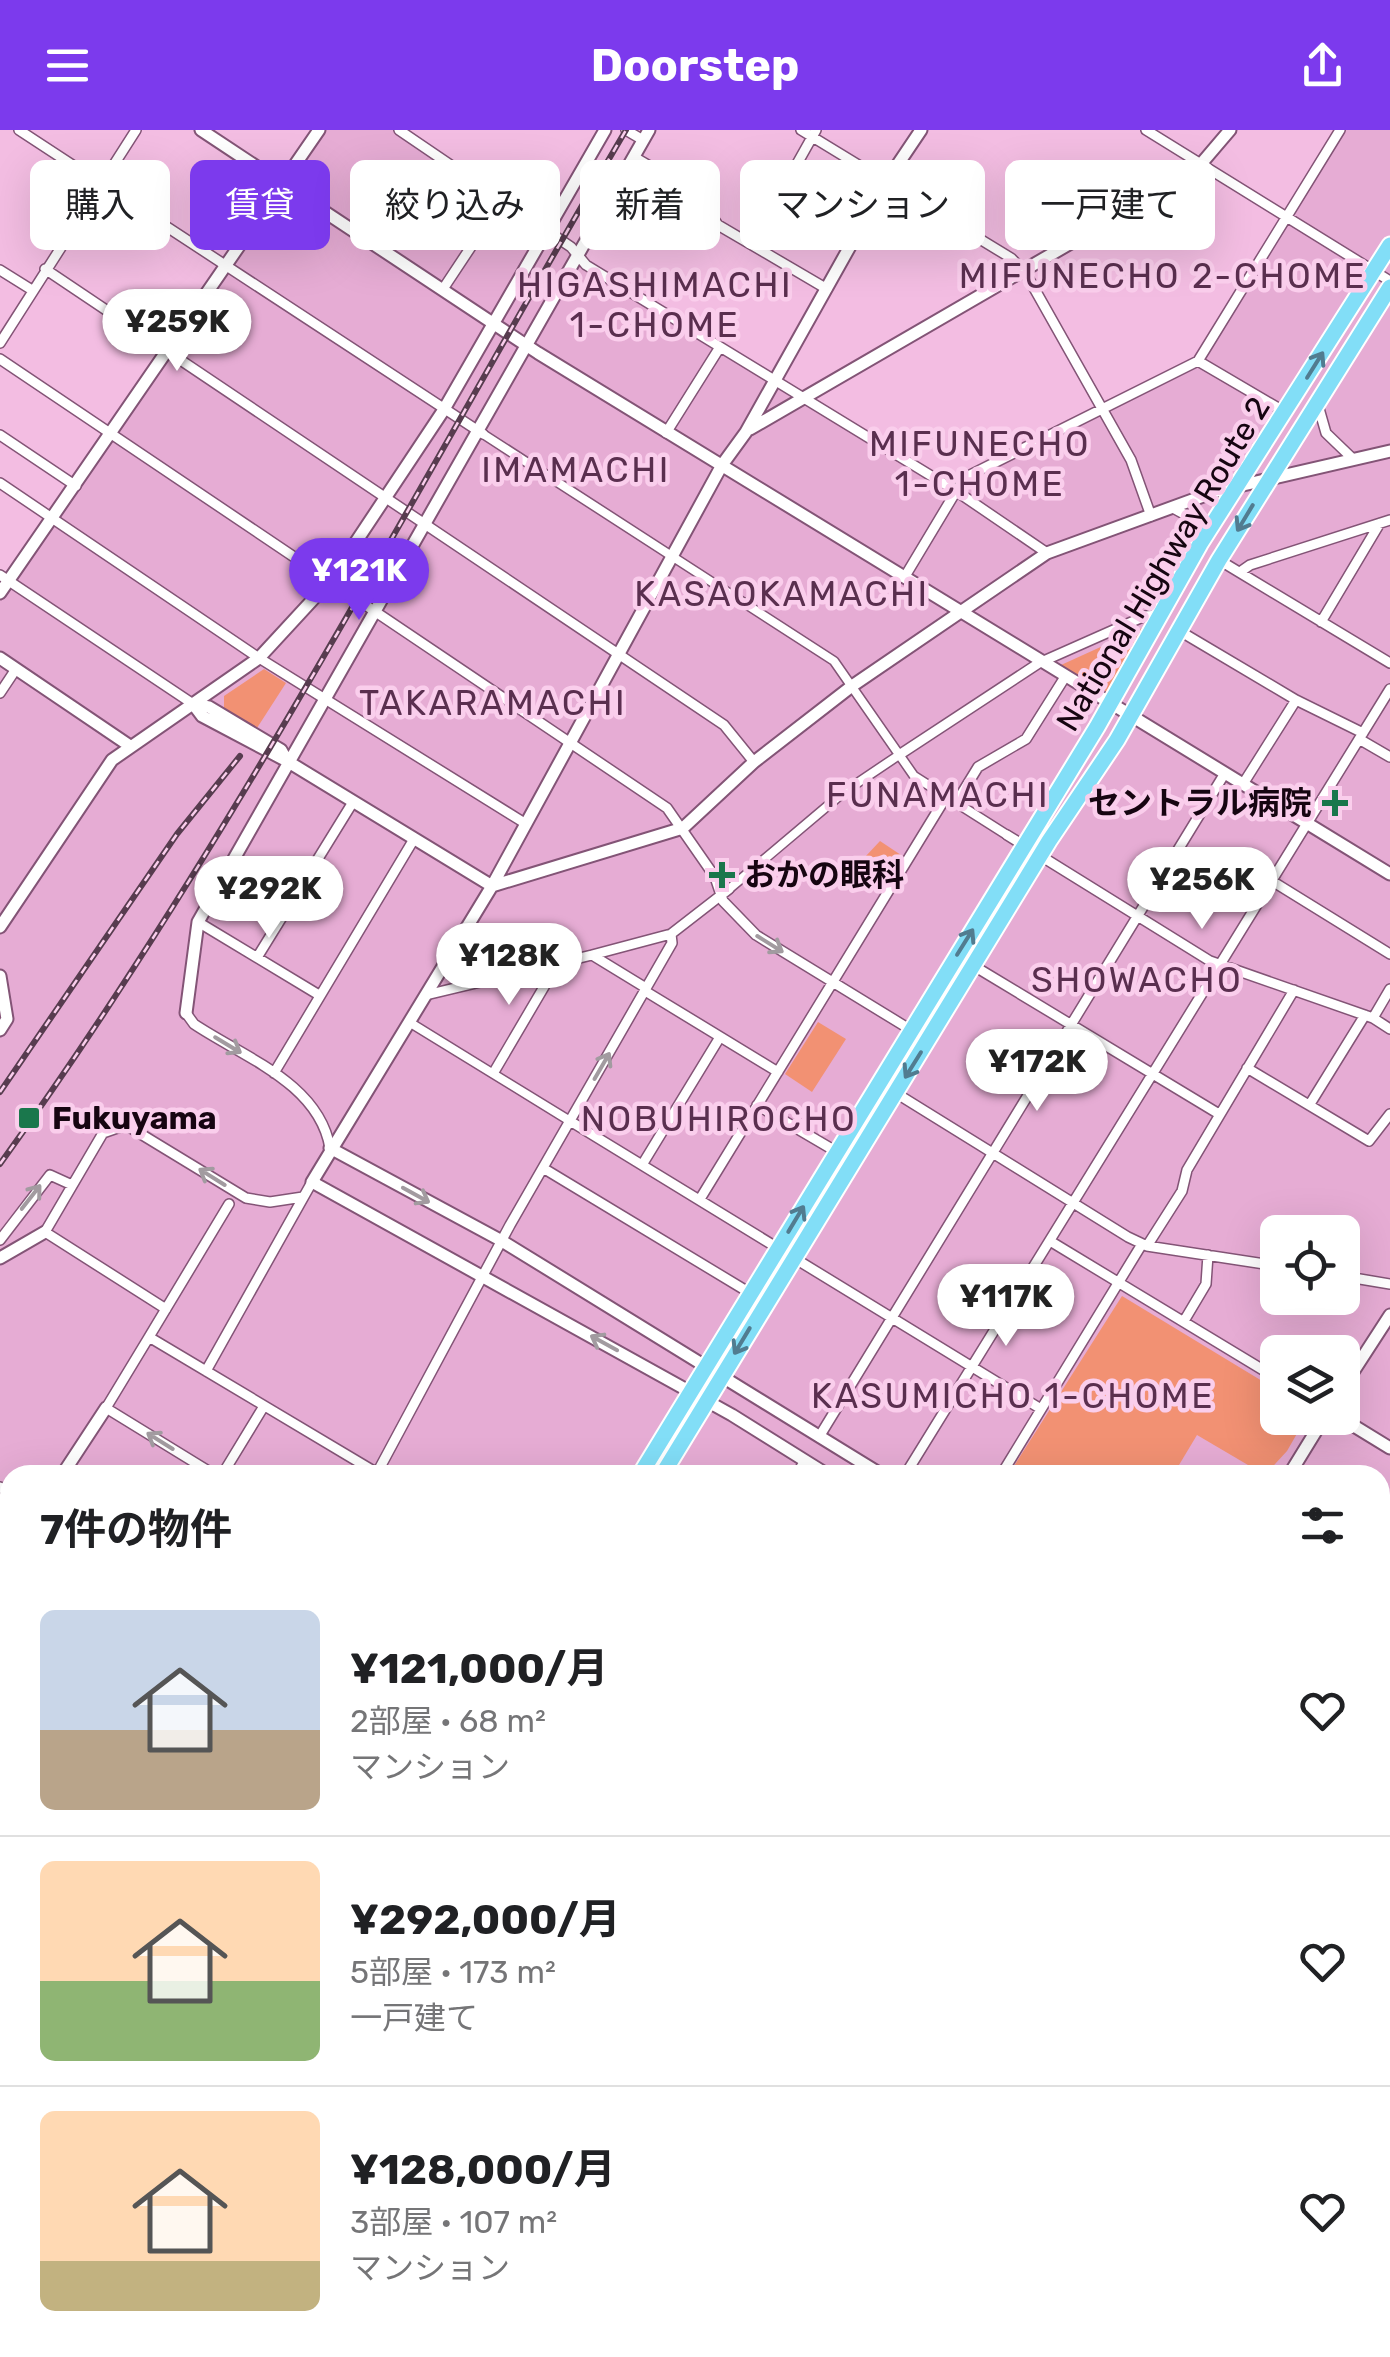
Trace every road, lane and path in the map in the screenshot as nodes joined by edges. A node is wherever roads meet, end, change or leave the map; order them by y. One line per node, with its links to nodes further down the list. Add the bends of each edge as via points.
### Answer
1 (19, 130): 16 (street)
2 (136, 130): 17 (street)
3 (201, 130): 18 (street)
4 (318, 130): 19 (street)
5 (399, 130): 20 (street)
6 (605, 130): 27 (street)
7 (626, 130): 14 (street)
8 (801, 130): 13 (street)
9 (922, 130): 23 (street)
10 (1146, 130): 24 (street)
11 (1230, 130): 25 (street)
12 (1340, 130): 29 (street)
13 (814, 133): 21 (street); 22 (street)
14 (646, 135): 15 (street)
15 (634, 157): 31 (street, via 697,194 718,224); 42 (street)
16 (64, 160)
17 (116, 160)
18 (247, 160)
19 (298, 160)
20 (443, 160)
21 (799, 160)
22 (854, 160)
23 (901, 160)
24 (1196, 160)
25 (1206, 160)
26 (1215, 171): 29 (street)
27 (560, 206)
28 (330, 215): 50 (street)
29 (1287, 216): 46 (street); 58 (street)
30 (170, 231): 43 (street)
31 (740, 237)
32 (560, 241): 42 (street)
33 (985, 242): 47 (street)
34 (1390, 245): 46 (highway, National Highway Route 2)
35 (57, 250): 44 (street)
36 (236, 250): 43 (street)
37 (469, 250): 50 (street)
38 (535, 250): 52 (street)
39 (762, 250): 49 (street)
40 (848, 250): 49 (street)
41 (1061, 250): 47 (street)
42 (578, 255): 54 (street); 55 (street)
43 (224, 268): 56 (street); 63 (street)
44 (45, 269): 51 (street); 56 (street)
45 (0, 270): 51 (street)
46 (1374, 270): 48 (street); 64 (highway, National Highway Route 2, one-way to 46)
47 (1025, 272): 60 (street); 62 (street)
48 (1390, 284): 61 (highway, National Highway Route 2)
49 (827, 288): 59 (street)
50 (443, 289): 52 (street)
51 (32, 290): 53 (street)
52 (494, 322): 54 (street); 63 (street)
53 (0, 343)
54 (527, 344): 65 (street); 67 (street)
55 (720, 347): 59 (street); 67 (street)
56 (169, 350): 68 (street); 78 (street)
57 (0, 359): 68 (street)
58 (1198, 361): 62 (street); 64 (street)
59 (774, 381): 60 (street); 66 (street)
60 (805, 398): 66 (street); 77 (street)
61 (1318, 405): 71 (street, via 1326,433); 73 (highway, National Highway Route 2)
62 (1104, 408): 77 (street, via 964,478); 80 (street)
63 (443, 410): 65 (street); 78 (street)
64 (1285, 412): 76 (highway, National Highway Route 2)
65 (480, 432): 82 (street); 86 (street)
66 (746, 432): 72 (street)
67 (666, 433): 72 (street)
68 (112, 434): 75 (street); 91 (street)
69 (0, 435): 75 (street)
70 (1390, 451): 71 (street)
71 (1353, 459): 73 (street)
72 (722, 465): 86 (street); 90 (street)
73 (1269, 479): 76 (street); 87 (highway, National Highway Route 2, one-way to 87)
74 (0, 483): 81 (street)
75 (76, 486): 81 (street)
76 (1236, 488): 79 (street); 84 (highway, National Highway Route 2)
77 (956, 491): 85 (street); 90 (street)
78 (388, 496): 82 (street); 91 (street)
79 (1173, 508): 80 (street); 84 (street, via 1196,520)
80 (1152, 516): 85 (street)
81 (53, 519): 89 (street); 100 (street)
82 (425, 521): 93 (street); 98 (street)
83 (1385, 522): 88 (street); 96 (street)
84 (1200, 544): 95 (highway, National Highway Route 2)
85 (1047, 553): 94 (street)
86 (671, 556): 98 (street); 105 (street, via 834,661)
87 (1219, 560): 88 (street); 97 (highway, National Highway Route 2)
88 (1240, 572): 96 (street)
89 (4, 578): 92 (street); 110 (street)
90 (904, 578): 94 (street)
91 (330, 580): 93 (street); 100 (street)
92 (0, 594)
93 (375, 610): 108 (street); 114 (street)
94 (959, 612): 101 (street); 105 (street)
95 (1162, 615): 101 (street, via 1145,616); 111 (highway, National Highway Route 2)
96 (1321, 622): 102 (street)
97 (1178, 630): 109 (street); 112 (highway, National Highway Route 2)
98 (616, 652): 114 (street); 119 (street, via 724,724)
99 (0, 658): 103 (street)
100 (259, 658): 108 (street); 110 (street)
101 (1039, 663): 104 (street); 116 (street)
102 (1390, 663)
103 (16, 669): 107 (street); 115 (street)
104 (1065, 677): 111 (street); 124 (street, via 1026,739 978,767)
105 (852, 686): 116 (street); 119 (street)
106 (1390, 689): 113 (street)
107 (0, 693)
108 (324, 699): 118 (street); 125 (street)
109 (1296, 700): 113 (street); 121 (street)
110 (193, 704): 115 (street); 118 (street, via 281,750)
111 (1109, 706): 112 (street); 130 (highway, National Highway Route 2)
112 (1129, 717): 120 (street); 131 (highway, National Highway Route 2)
113 (1361, 736): 117 (street); 126 (street)
114 (568, 740): 125 (street); 127 (street, via 668,808)
115 (130, 746): 138 (street, via 112,760)
116 (899, 755): 122 (street, via 914,776); 135 (street)
117 (1390, 757)
118 (287, 761): 123 (street); 137 (street)
119 (754, 762): 127 (street)
120 (1225, 772): 121 (street); 136 (street)
121 (1244, 784): 126 (street)
122 (946, 798): 124 (street); 147 (street)
123 (353, 802): 129 (street); 142 (street)
124 (956, 803): 128 (street)
125 (522, 822): 134 (street)
126 (1307, 824): 132 (street); 133 (street)
127 (683, 828): 134 (street); 135 (street)
128 (1008, 835): 130 (street)
129 (414, 839): 134 (street); 151 (street)
130 (1024, 846): 131 (street); 159 (highway, National Highway Route 2, one-way to 130)
131 (1040, 856): 136 (street); 145 (highway, National Highway Route 2)
132 (1390, 874)
133 (1272, 880): 140 (street); 143 (street)
134 (492, 886): 152 (street)
135 (724, 890): 139 (street); 147 (street, one-way to 147, via 756,936)
136 (1138, 914): 143 (street); 156 (street)
137 (198, 922): 142 (street); 153 (street)
138 (0, 928)
139 (671, 934): 141 (street); 149 (street)
140 (1390, 954)
141 (592, 955): 144 (street); 149 (street)
142 (258, 956): 151 (street)
143 (1218, 963): 150 (street); 162 (street)
144 (558, 964): 152 (street); 164 (street)
145 (974, 966): 156 (street); 167 (highway, National Highway Route 2, one-way to 167)
146 (0, 976): 158 (street, via 7,1019)
147 (833, 983): 159 (street); 165 (street)
148 (1390, 989): 154 (street)
149 (646, 990): 160 (street); 172 (street, one-way to 149)
150 (1294, 990): 154 (street); 161 (street)
151 (319, 995): 163 (street)
152 (426, 995): 155 (street)
153 (186, 1014): 163 (street, one-way to 163)
154 (1369, 1016): 157 (street); 168 (street)
155 (409, 1022): 164 (street); 173 (street)
156 (1070, 1023): 162 (street); 175 (street)
157 (1390, 1029)
158 (0, 1030)
159 (911, 1030): 166 (highway, National Highway Route 2)
160 (720, 1037): 165 (street); 176 (street)
161 (1247, 1068): 168 (street); 170 (street)
162 (1150, 1071): 170 (street); 182 (street)
163 (274, 1072): 173 (street, via 301,1092)
164 (494, 1072): 172 (street)
165 (778, 1072): 169 (street)
166 (878, 1082): 167 (street); 174 (highway, National Highway Route 2)
167 (896, 1093): 175 (street); 191 (highway, National Highway Route 2)
168 (1310, 1104): 171 (street, via 1369,1141)
169 (757, 1105): 174 (street); 181 (street)
170 (1219, 1114): 188 (street, via 1182,1191)
171 (1389, 1120)
172 (570, 1122): 176 (street); 177 (street)
173 (330, 1148): 178 (street); 187 (street, one-way to 187)
174 (837, 1152): 189 (highway, National Highway Route 2, one-way to 174)
175 (991, 1153): 182 (street); 201 (street)
176 (642, 1164): 181 (street)
177 (543, 1168): 187 (street); 198 (street)
178 (312, 1182): 180 (street); 194 (street)
179 (72, 1185): 180 (street, one-way to 179, via 246,1198 126,1125 103,1133); 184 (street); 185 (street, one-way to 179, via 50,1175)
180 (302, 1197): 208 (street)
181 (700, 1199): 189 (street)
182 (1072, 1202): 186 (street); 188 (street)
183 (229, 1204): 199 (street)
184 (46, 1232): 192 (street); 199 (street)
185 (0, 1240)
186 (1050, 1240): 196 (street); 206 (street)
187 (502, 1241): 194 (street); 205 (street)
188 (1145, 1245): 190 (street); 196 (street)
189 (778, 1247): 191 (street); 198 (highway, National Highway Route 2)
190 (1208, 1254): 193 (street); 202 (street, via 1206,1284)
191 (793, 1256): 201 (street); 209 (highway, National Highway Route 2, one-way to 209)
192 (0, 1258)
193 (1260, 1263)
194 (486, 1277): 210 (street, one-way to 194); 224 (street)
195 (1360, 1279): 197 (street)
196 (1118, 1282): 202 (street); 214 (street)
197 (1390, 1284)
198 (750, 1293): 205 (highway, National Highway Route 2)
199 (166, 1309): 203 (street)
200 (1390, 1315): 204 (street)
201 (894, 1316): 206 (street); 217 (street)
202 (1184, 1322): 207 (street)
203 (148, 1337): 208 (street); 213 (street)
204 (1360, 1361)
205 (705, 1366): 209 (street); 210 (highway, National Highway Route 2)
206 (972, 1366): 214 (street); 230 (street)
207 (1260, 1367)
208 (206, 1372): 212 (street)
209 (721, 1375): 211 (highway, National Highway Route 2); 217 (street)
210 (689, 1391): 211 (street); 225 (highway, National Highway Route 2)
211 (706, 1400): 219 (street); 226 (highway, National Highway Route 2)
212 (264, 1406): 222 (street); 223 (street)
213 (106, 1408): 220 (street); 221 (street, one-way to 213)
214 (1041, 1409): 231 (street)
215 (1360, 1430): 218 (street)
216 (1314, 1435): 232 (street)
217 (819, 1437): 229 (street)
218 (1390, 1448)
219 (805, 1461): 227 (street); 228 (street)
220 (69, 1465)
221 (201, 1465)
222 (225, 1465)
223 (362, 1465)
224 (382, 1465)
225 (646, 1465)
226 (668, 1465)
227 (802, 1465)
228 (812, 1465)
229 (865, 1465)
230 (912, 1465)
231 (1007, 1465)
232 (1296, 1465)

